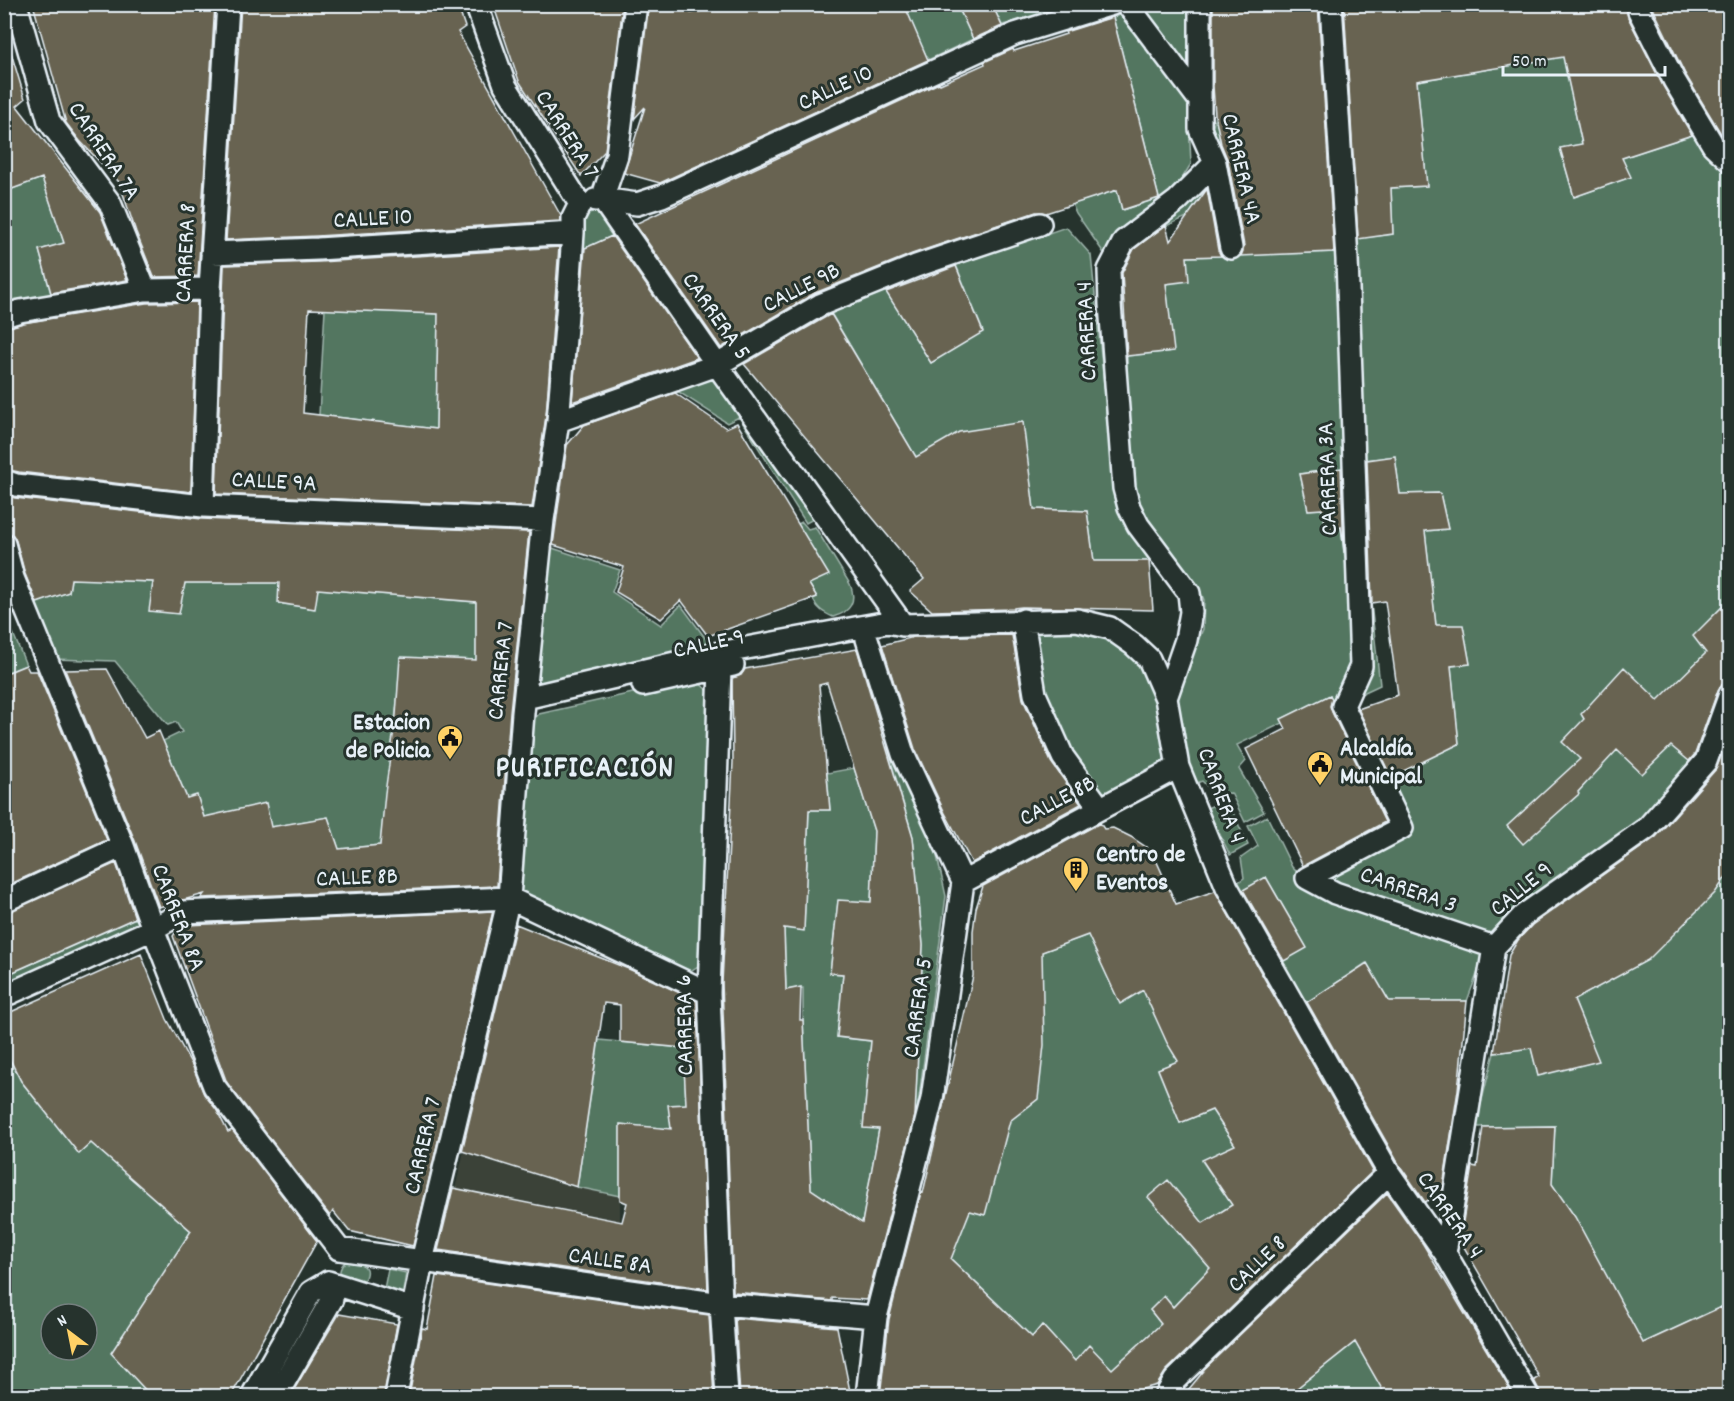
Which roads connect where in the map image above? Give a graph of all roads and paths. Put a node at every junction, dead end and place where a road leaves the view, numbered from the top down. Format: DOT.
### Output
graph roads {
  1 [pos="16,4"];
  2 [pos="228,4"];
  3 [pos="476,4"];
  4 [pos="636,4"];
  5 [pos="1112,4"];
  6 [pos="1127,4"];
  7 [pos="1200,4"];
  8 [pos="1331,4"];
  9 [pos="1638,4"];
  10 [pos="1200,101"];
  11 [pos="1730,161"];
  12 [pos="1215,163"];
  13 [pos="602,199"];
  14 [pos="580,204"];
  15 [pos="1040,224"];
  16 [pos="573,233"];
  17 [pos="1231,248"];
  18 [pos="212,253"];
  19 [pos="210,289"];
  20 [pos="144,291"];
  21 [pos="4,316"];
  22 [pos="717,365"];
  23 [pos="558,421"];
  24 [pos="4,481"];
  25 [pos="203,506"];
  26 [pos="543,520"];
  27 [pos="4,544"];
  28 [pos="1023,620"];
  29 [pos="903,625"];
  30 [pos="867,639"];
  31 [pos="717,661"];
  32 [pos="1730,694"];
  33 [pos="1166,698"];
  34 [pos="524,705"];
  35 [pos="1178,767"];
  36 [pos="1100,808"];
  37 [pos="123,846"];
  38 [pos="1307,878"];
  39 [pos="963,882"];
  40 [pos="509,898"];
  41 [pos="4,901"];
  42 [pos="153,929"];
  43 [pos="1494,947"];
  44 [pos="709,993"];
  45 [pos="4,996"];
  46 [pos="1389,1173"];
  47 [pos="339,1249"];
  48 [pos="1445,1253"];
  49 [pos="422,1261"];
  50 [pos="328,1282"];
  51 [pos="722,1304"];
  52 [pos="413,1309"];
  53 [pos="876,1317"];
  54 [pos="252,1396"];
  55 [pos="276,1396"];
  56 [pos="396,1396"];
  57 [pos="727,1396"];
  58 [pos="867,1396"];
  59 [pos="1166,1396"];
  60 [pos="1528,1396"];
  1 -- 20 [label="street, CARRERA 7A"];
  2 -- 18 [label="street, CARRERA 8"];
  3 -- 14 [label="street, CARRERA 7"];
  4 -- 13 [label="street"];
  5 -- 13 [label="street, CALLE 10"];
  6 -- 10 [label="street, CARRERA 4A"];
  7 -- 10 [label="street, CARRERA 4A"];
  8 -- 38 [label="street, CARRERA 3A"];
  9 -- 11 [label="street"];
  10 -- 12 [label="street, CARRERA 4A"];
  12 -- 17 [label="street, CARRERA 4A"];
  12 -- 33 [label="street, CARRERA 4"];
  13 -- 14 [label="street, CALLE 10"];
  13 -- 22 [label="street, CARRERA 5"];
  14 -- 16 [label="street, CARRERA 7"];
  15 -- 22 [label="street, CALLE 9B"];
  16 -- 18 [label="street, CALLE 10"];
  16 -- 23 [label="street, CARRERA 7"];
  18 -- 19 [label="street, CARRERA 8"];
  19 -- 20 [label="street"];
  19 -- 25 [label="street, CARRERA 8"];
  20 -- 21 [label="street"];
  22 -- 23 [label="street, CALLE 9B"];
  22 -- 29 [label="street, CARRERA 5"];
  23 -- 26 [label="street, CARRERA 7"];
  24 -- 25 [label="street, CALLE 9A"];
  25 -- 26 [label="street, CALLE 9A"];
  26 -- 34 [label="street, CARRERA 7"];
  27 -- 37 [label="street, CARRERA 8A"];
  28 -- 29 [label="street, CALLE 9"];
  28 -- 33 [label="street, CALLE 9"];
  28 -- 36 [label="street"];
  29 -- 30 [label="street, CALLE 9"];
  29 -- 31 [label="street, CALLE 9"];
  30 -- 31 [label="street, CALLE 9"];
  30 -- 39 [label="street"];
  31 -- 34 [label="street, CALLE 9"];
  31 -- 44 [label="street, CARRERA 6"];
  32 -- 43 [label="street, CALLE 9"];
  33 -- 35 [label="street, CARRERA 4"];
  34 -- 40 [label="street, CARRERA 7"];
  35 -- 36 [label="street, CALLE 8B"];
  35 -- 46 [label="street, CARRERA 4"];
  36 -- 39 [label="street, CALLE 8B"];
  37 -- 41 [label="street"];
  37 -- 42 [label="street, CARRERA 8A"];
  38 -- 43 [label="street, CARRERA 3"];
  39 -- 53 [label="street, CARRERA 5"];
  40 -- 42 [label="street, CALLE 8B"];
  40 -- 44 [label="street, CALLE 8B"];
  40 -- 49 [label="street, CARRERA 7"];
  42 -- 45 [label="street, CALLE 8B"];
  42 -- 47 [label="street, CARRERA 8A"];
  43 -- 48 [label="street, CALLE 9"];
  44 -- 51 [label="street, CARRERA 6"];
  46 -- 48 [label="street, CARRERA 4"];
  46 -- 59 [label="street, CALLE 8"];
  47 -- 49 [label="street, CALLE 8A"];
  47 -- 50 [label="street"];
  48 -- 60 [label="street, CARRERA 4"];
  49 -- 51 [label="street, CALLE 8A"];
  49 -- 52 [label="street, CARRERA 7"];
  50 -- 52 [label="street"];
  50 -- 54 [label="street"];
  50 -- 55 [label="street"];
  51 -- 53 [label="street, CALLE 8A"];
  51 -- 57 [label="street, CARRERA 6"];
  52 -- 56 [label="street, CARRERA 7"];
  53 -- 58 [label="street, CARRERA 5"];
}
